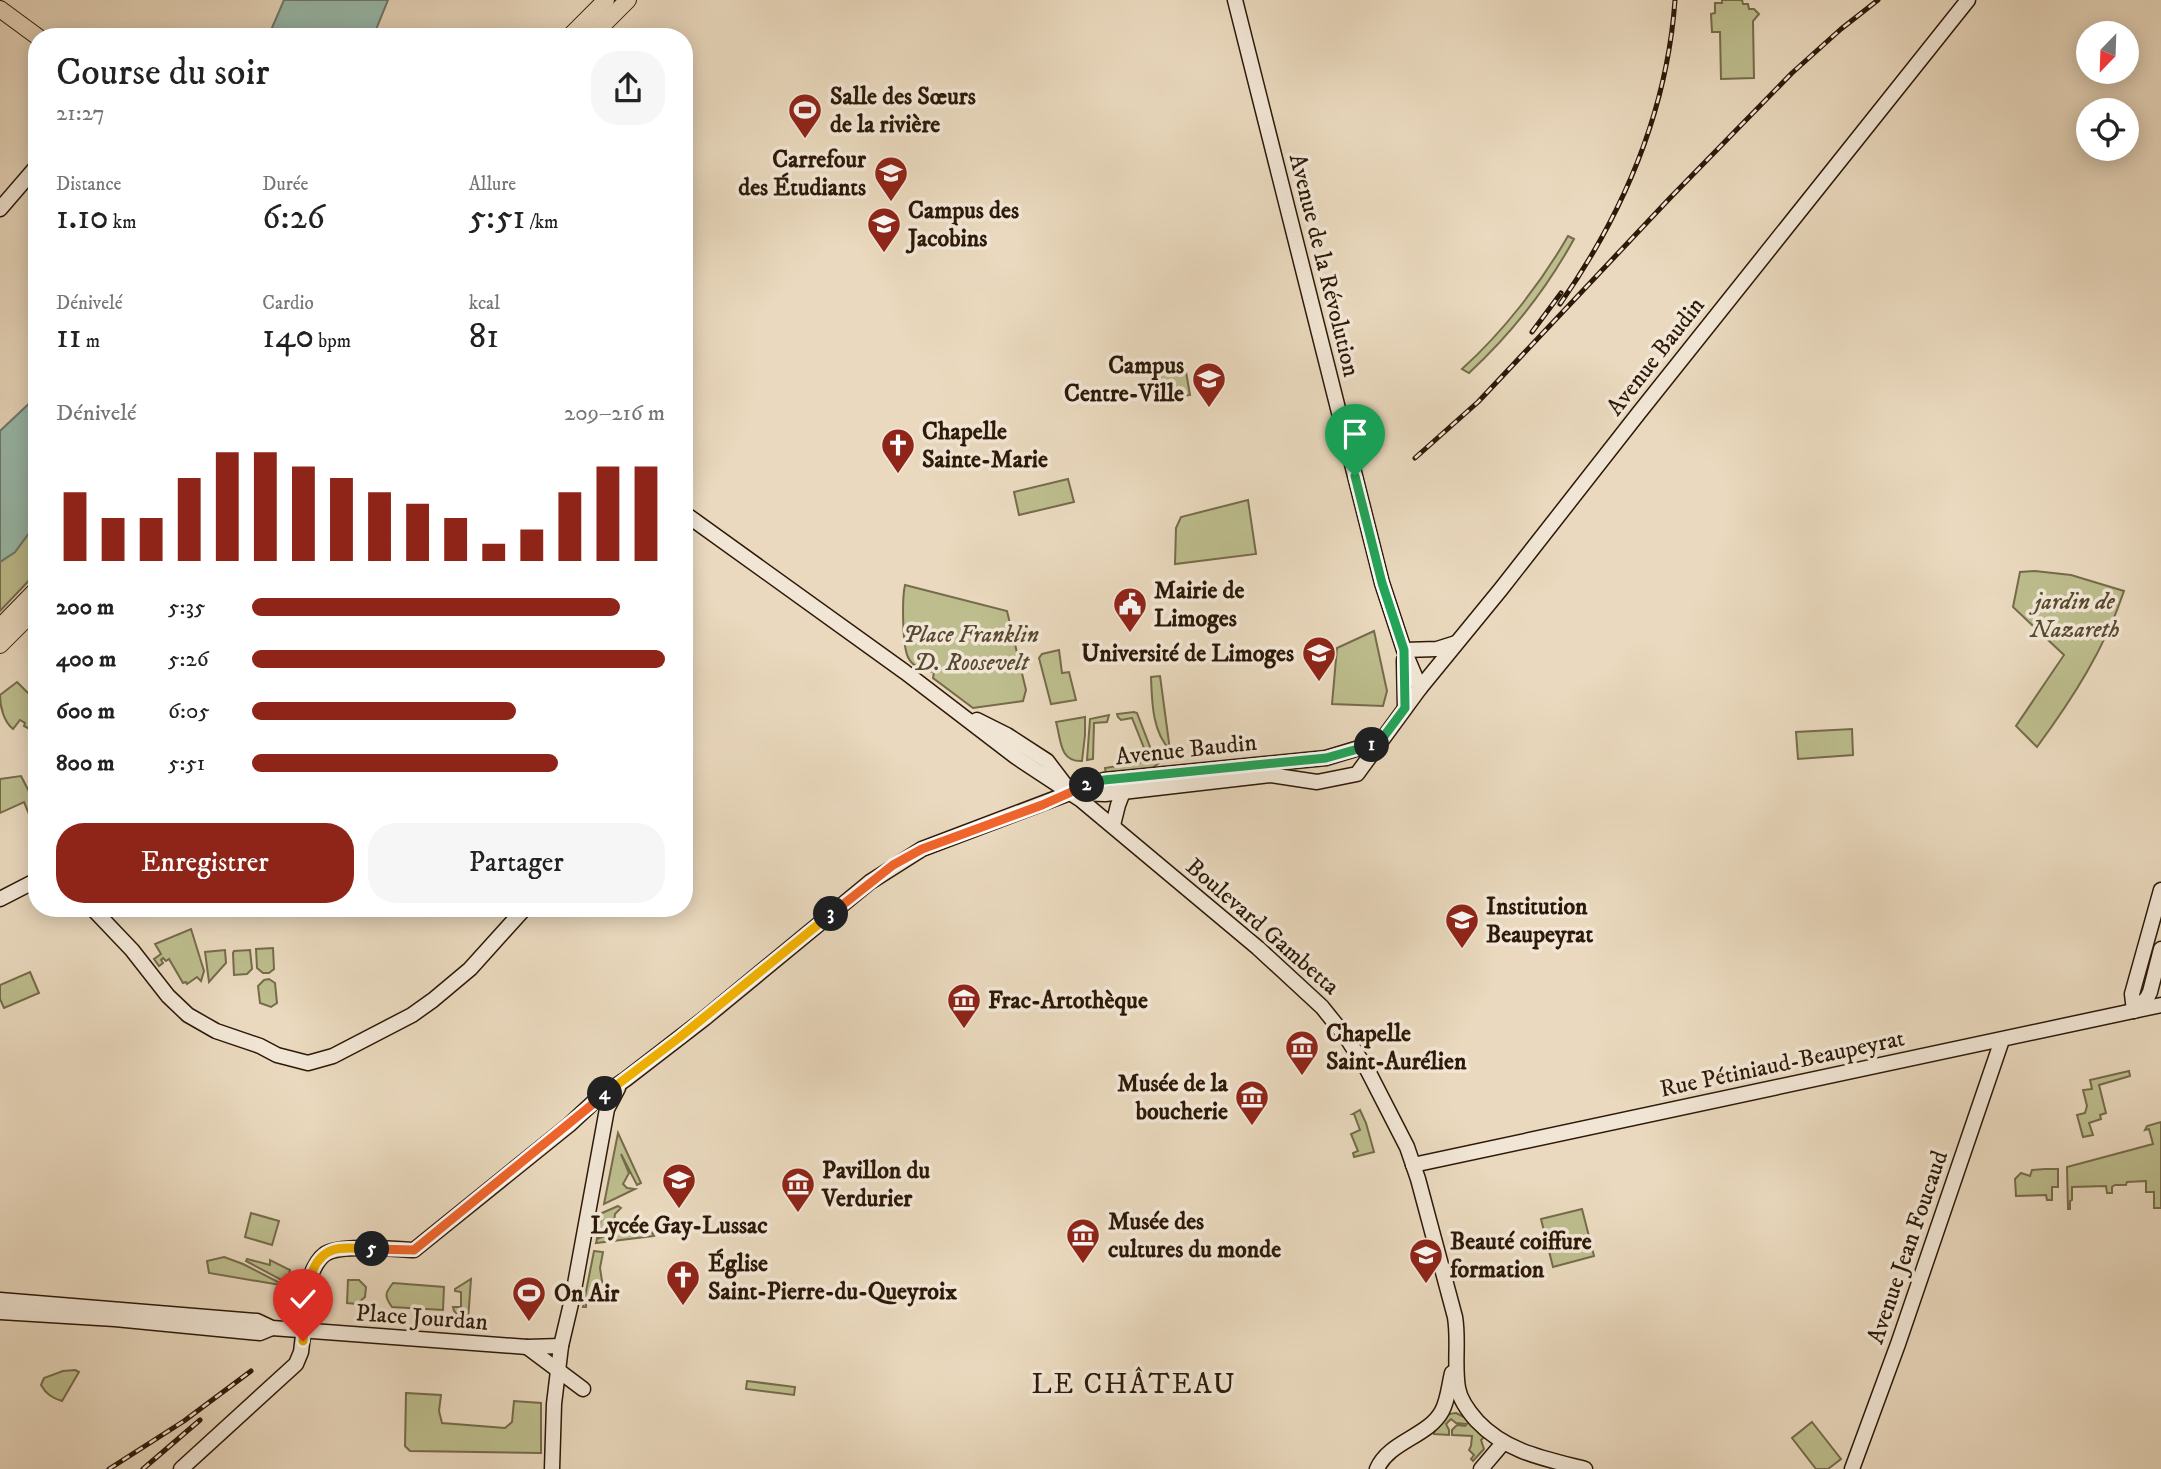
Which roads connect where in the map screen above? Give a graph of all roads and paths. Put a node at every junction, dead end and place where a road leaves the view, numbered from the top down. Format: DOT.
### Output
graph roads {
  1 [pos="606,0"];
  2 [pos="628,0"];
  3 [pos="1235,0"];
  4 [pos="1968,0"];
  5 [pos="0,9"];
  6 [pos="578,28"];
  7 [pos="600,28"];
  8 [pos="28,30"];
  9 [pos="28,176"];
  10 [pos="0,209"];
  11 [pos="693,520"];
  12 [pos="28,598"];
  13 [pos="28,617"];
  14 [pos="0,627"];
  15 [pos="1457,642"];
  16 [pos="0,645"];
  17 [pos="1404,650"];
  18 [pos="1420,688"];
  19 [pos="1405,708"];
  20 [pos="1379,743"];
  21 [pos="1072,792"];
  22 [pos="1123,792"];
  23 [pos="1113,825"];
  24 [pos="28,885"];
  25 [pos="2161,890"];
  26 [pos="0,899"];
  27 [pos="101,917"];
  28 [pos="517,917"];
  29 [pos="2161,949"];
  30 [pos="2161,1005"];
  31 [pos="2134,1011"];
  32 [pos="2002,1040"];
  33 [pos="260,1046"];
  34 [pos="317,1057"];
  35 [pos="626,1079"];
  36 [pos="604,1120"];
  37 [pos="569,1125"];
  38 [pos="1413,1165"];
  39 [pos="0,1300"];
  40 [pos="0,1312"];
  41 [pos="272,1328"];
  42 [pos="304,1330"];
  43 [pos="561,1346"];
  44 [pos="527,1348"];
  45 [pos="558,1370"];
  46 [pos="1453,1390"];
  47 [pos="1443,1409"];
  48 [pos="1465,1412"];
  49 [pos="1503,1443"];
  50 [pos="181,1469"];
  51 [pos="552,1469"];
  52 [pos="1377,1469"];
  53 [pos="1481,1469"];
  54 [pos="1585,1469"];
  55 [pos="1852,1469"];
  1 -- 6 [label="main road"];
  2 -- 7 [label="main road"];
  3 -- 17 [label="main road, Avenue de la Révolution"];
  4 -- 15 [label="main road, Avenue Baudin"];
  5 -- 8 [label="main road"];
  9 -- 10 [label="main road"];
  11 -- 21 [label="main road, Boulevard Gambetta"];
  12 -- 14 [label="main road"];
  13 -- 16 [label="main road"];
  15 -- 17 [label="main road"];
  15 -- 18 [label="main road, Avenue Baudin"];
  17 -- 18 [label="main road"];
  17 -- 19 [label="main road"];
  18 -- 19 [label="main road, Avenue Baudin"];
  19 -- 20 [label="main road, Avenue Baudin"];
  20 -- 21 [label="main road, Avenue Baudin"];
  20 -- 22 [label="main road, Avenue Baudin"];
  21 -- 22 [label="main road, Avenue Baudin"];
  21 -- 23 [label="main road, Boulevard Gambetta"];
  21 -- 35 [label="main road"];
  22 -- 23 [label="main road"];
  23 -- 38 [label="main road, Boulevard Gambetta"];
  24 -- 26 [label="main road"];
  25 -- 31 [label="main road"];
  27 -- 33 [label="main road"];
  28 -- 34 [label="main road"];
  29 -- 31 [label="main road"];
  30 -- 31 [label="main road, Rue Pétiniaud-Beaupeyrat"];
  31 -- 32 [label="main road, Rue Pétiniaud-Beaupeyrat"];
  32 -- 38 [label="main road, Rue Pétiniaud-Beaupeyrat"];
  32 -- 55 [label="main road, Avenue Jean Foucaud"];
  33 -- 34 [label="main road"];
  33 -- 34 [label="main road"];
  35 -- 36 [label="main road"];
  35 -- 37 [label="main road"];
  36 -- 37 [label="main road"];
  36 -- 43 [label="main road"];
  37 -- 42 [label="main road"];
  38 -- 46 [label="main road, Boulevard Gambetta"];
  39 -- 41 [label="main road"];
  40 -- 41 [label="main road"];
  41 -- 42 [label="main road, Place Jourdan"];
  42 -- 44 [label="main road, Place Jourdan"];
  42 -- 50 [label="main road"];
  43 -- 44 [label="main road, Place Jourdan"];
  43 -- 45 [label="main road"];
  43 -- 45 [label="main road"];
  44 -- 45 [label="main road"];
  45 -- 51 [label="main road"];
  46 -- 47 [label="main road, Boulevard Gambetta"];
  46 -- 48 [label="main road"];
  47 -- 48 [label="main road"];
  47 -- 52 [label="main road"];
  48 -- 49 [label="main road"];
  49 -- 53 [label="main road"];
  49 -- 54 [label="main road"];
}
